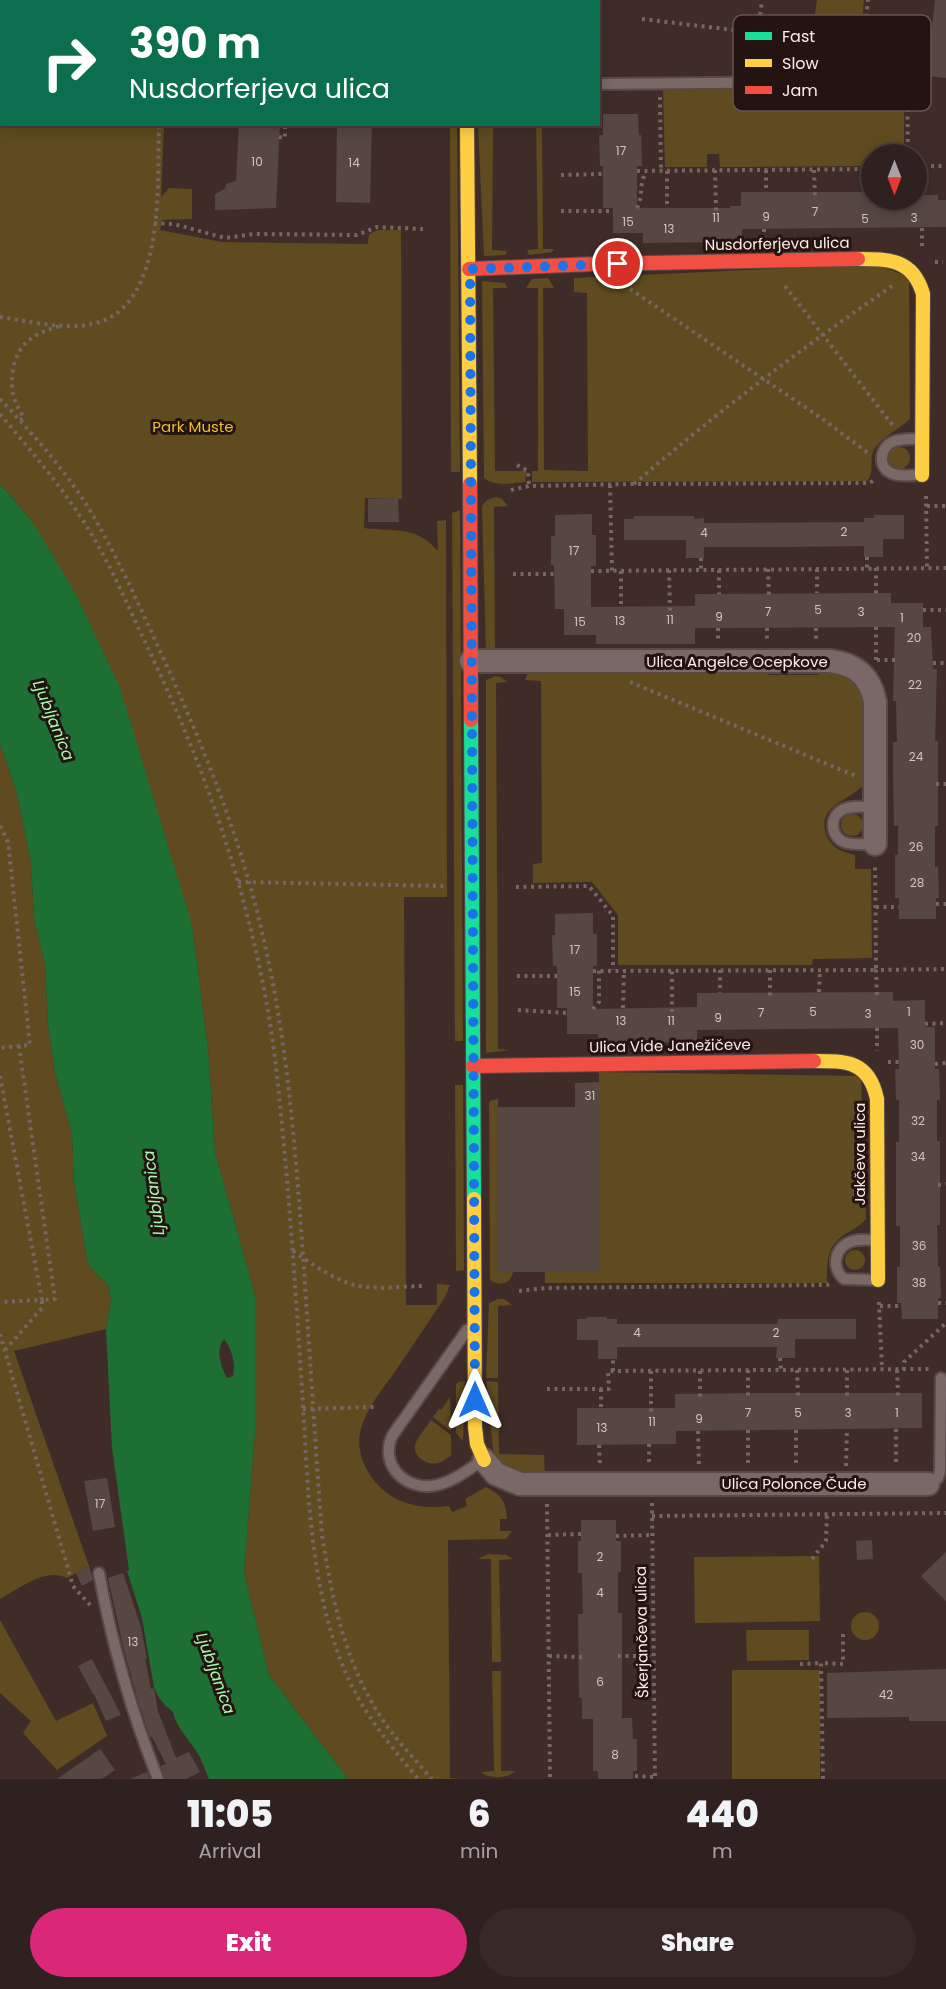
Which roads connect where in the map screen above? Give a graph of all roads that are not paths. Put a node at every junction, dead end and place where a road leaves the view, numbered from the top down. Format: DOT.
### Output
graph roads {
  1 [pos="733,83"];
  2 [pos="600,84"];
  3 [pos="466,126"];
  4 [pos="470,269"];
  5 [pos="922,439"];
  6 [pos="922,476"];
  7 [pos="471,661"];
  8 [pos="875,795"];
  9 [pos="875,844"];
  10 [pos="473,1066"];
  11 [pos="871,1066"];
  12 [pos="877,1240"];
  13 [pos="878,1280"];
  14 [pos="475,1321"];
  15 [pos="941,1378"];
  16 [pos="483,1460"];
  17 [pos="928,1484"];
  18 [pos="99,1573"];
  19 [pos="158,1779"];
  1 -- 2 [label="lane"];
  3 -- 4 [label="street"];
  4 -- 5 [label="street, Nusdorferjeva ulica"];
  4 -- 7 [label="street"];
  5 -- 6 [label="street"];
  5 -- 6 [label="lane"];
  7 -- 8 [label="street, Ulica Angelce Ocepkove"];
  7 -- 10 [label="street"];
  8 -- 9 [label="street, Ulica Angelce Ocepkove"];
  8 -- 9 [label="lane"];
  10 -- 11 [label="street, Ulica Vide Janežičeve"];
  10 -- 14 [label="street"];
  11 -- 12 [label="street, Jakčeva ulica"];
  12 -- 13 [label="street, Jakčeva ulica"];
  12 -- 13 [label="lane"];
  14 -- 16 [label="street"];
  14 -- 16 [label="lane"];
  15 -- 17 [label="lane, Ulica Polonce Čude"];
  16 -- 17 [label="street, Ulica Polonce Čude"];
  18 -- 19 [label="lane"];
}
